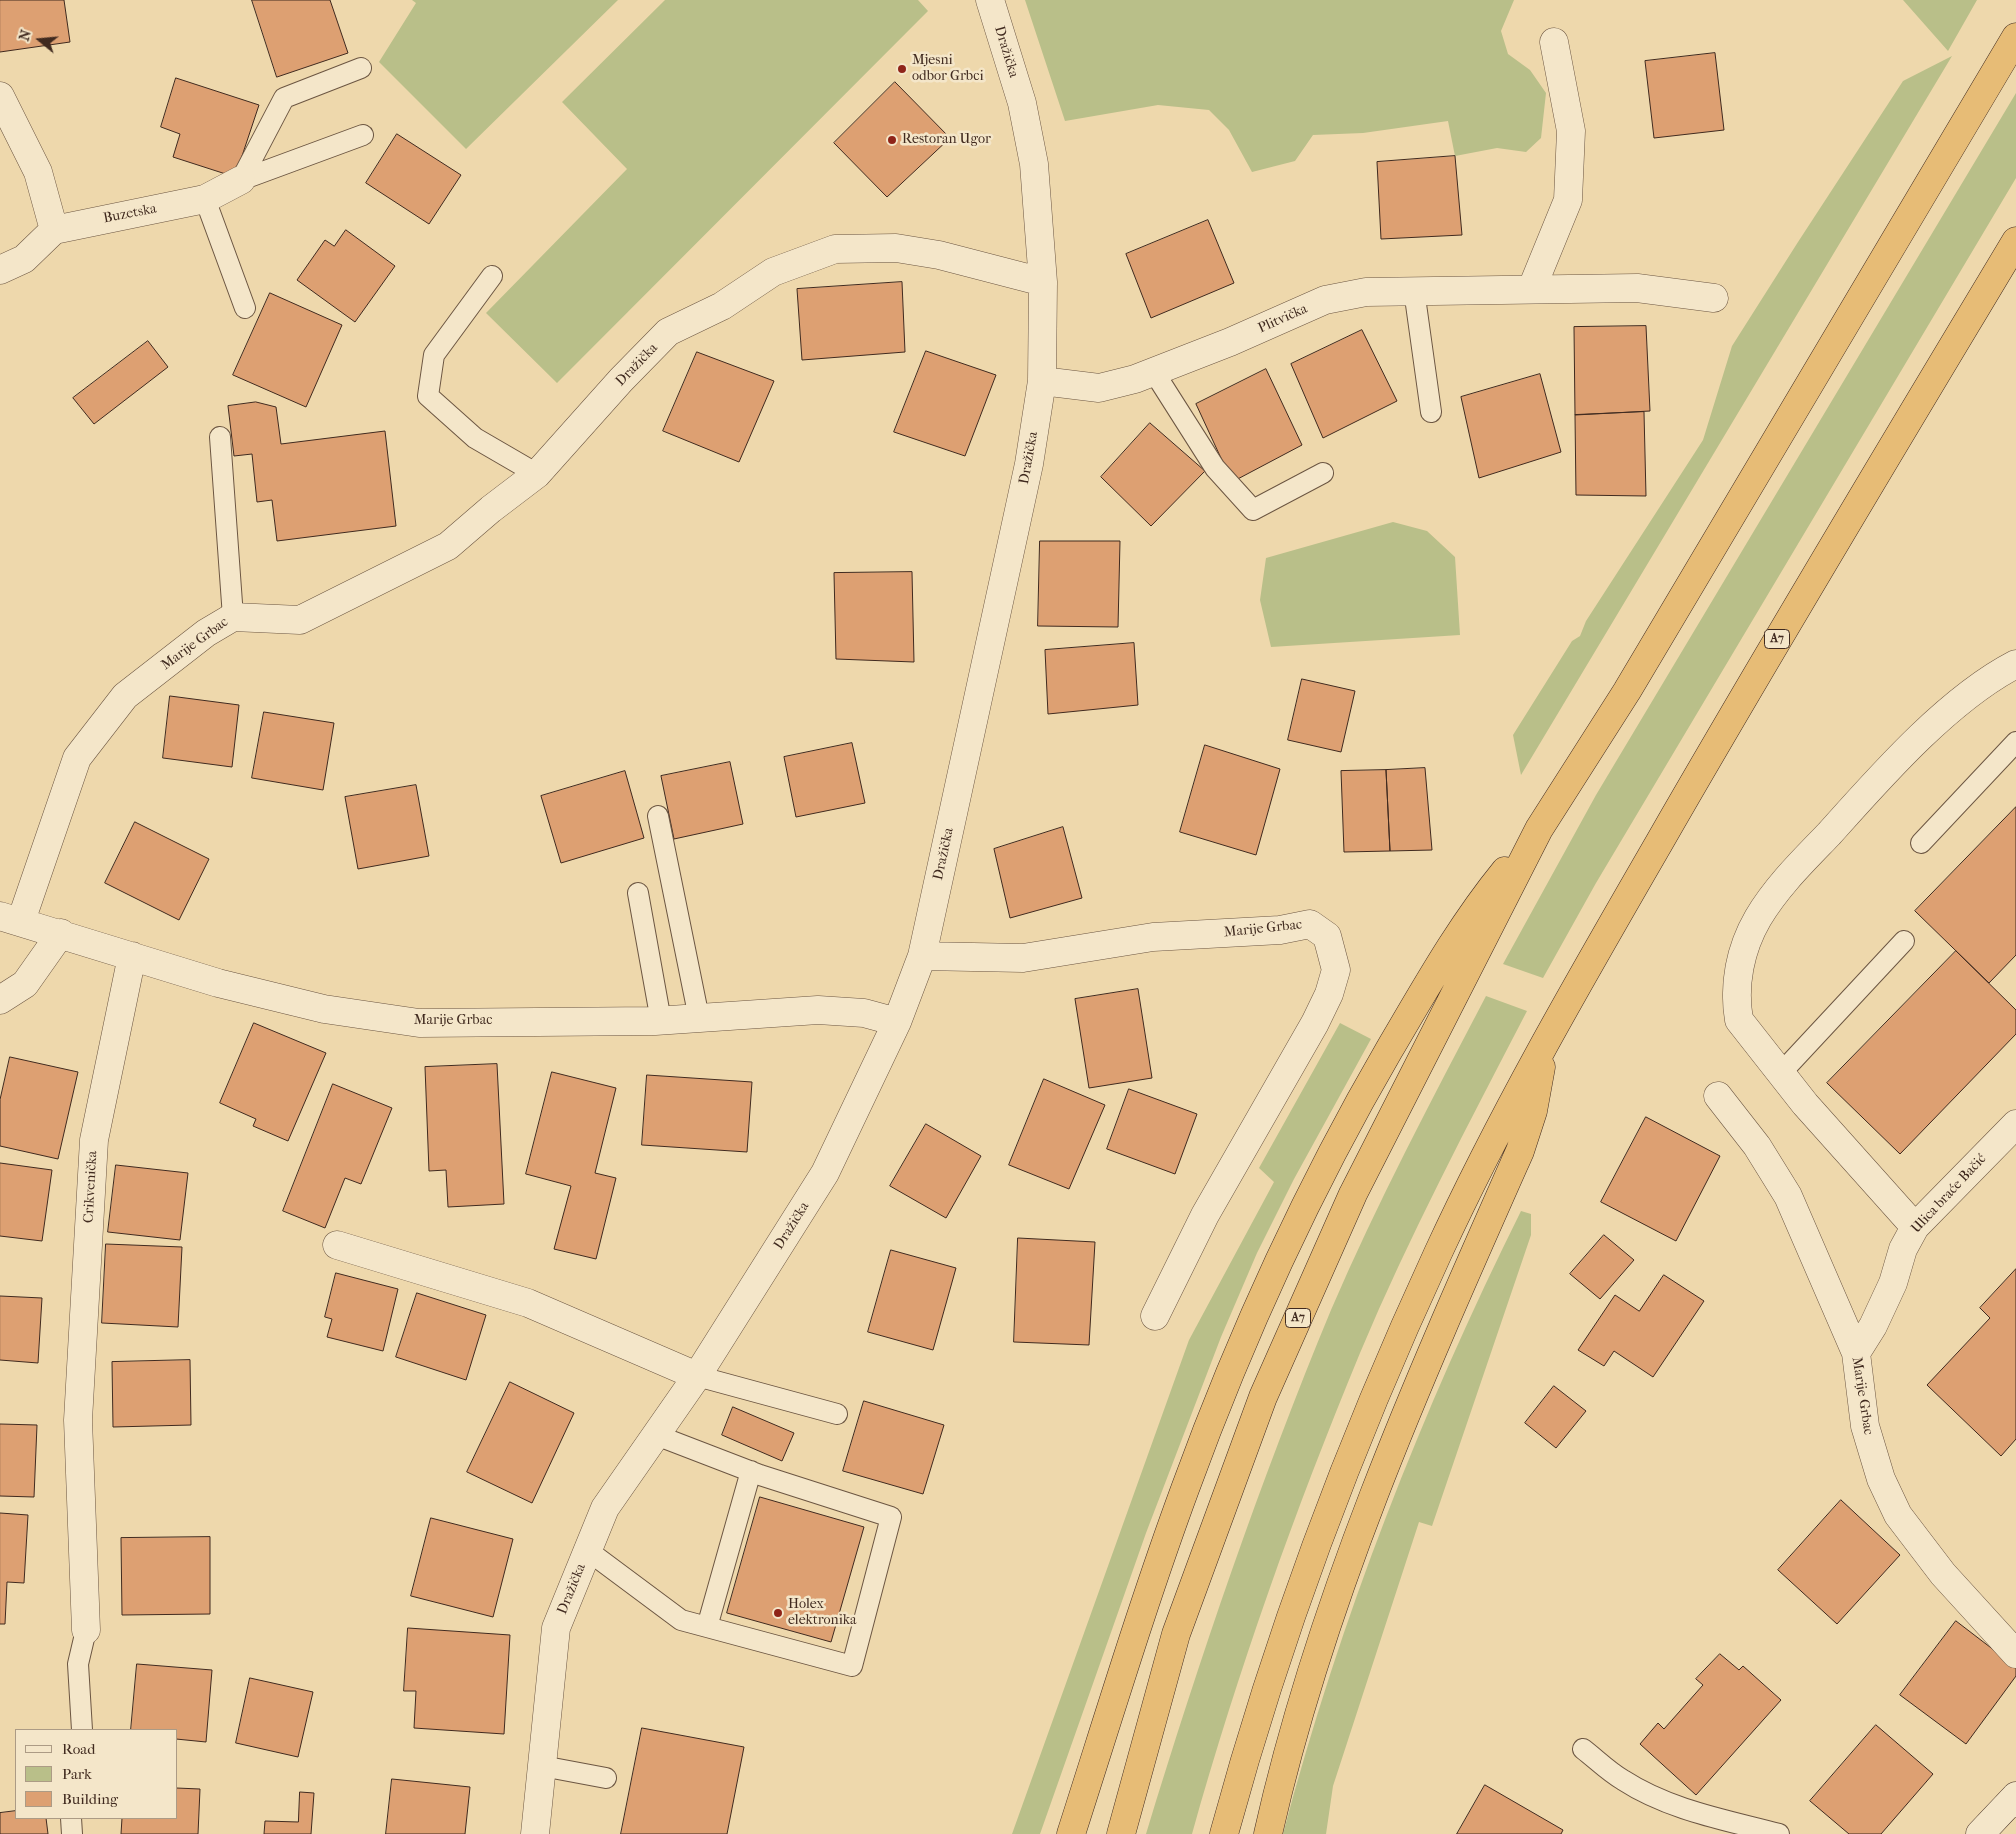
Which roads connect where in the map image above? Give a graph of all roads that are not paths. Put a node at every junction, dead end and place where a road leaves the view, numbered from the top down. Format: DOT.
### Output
graph roads {
  1 [pos="990,0"];
  2 [pos="2016,36"];
  3 [pos="1554,42"];
  4 [pos="362,68"];
  5 [pos="0,96"];
  6 [pos="363,135"];
  7 [pos="241,180"];
  8 [pos="205,199"];
  9 [pos="54,230"];
  10 [pos="2016,241"];
  11 [pos="0,270"];
  12 [pos="492,276"];
  13 [pos="1043,282"];
  14 [pos="1532,288"];
  15 [pos="1414,290"];
  16 [pos="1714,298"];
  17 [pos="245,308"];
  18 [pos="1154,372"];
  19 [pos="1042,381"];
  20 [pos="1431,412"];
  21 [pos="220,437"];
  22 [pos="1323,473"];
  23 [pos="537,474"];
  24 [pos="491,508"];
  25 [pos="233,616"];
  26 [pos="2016,664"];
  27 [pos="2016,742"];
  28 [pos="658,816"];
  29 [pos="1539,829"];
  30 [pos="1921,843"];
  31 [pos="638,893"];
  32 [pos="11,918"];
  33 [pos="61,933"];
  34 [pos="1904,941"];
  35 [pos="132,956"];
  36 [pos="922,956"];
  37 [pos="0,1000"];
  38 [pos="699,1018"];
  39 [pos="661,1021"];
  40 [pos="897,1022"];
  41 [pos="1545,1040"];
  42 [pos="1781,1073"];
  43 [pos="1718,1096"];
  44 [pos="2016,1124"];
  45 [pos="1915,1227"];
  46 [pos="337,1245"];
  47 [pos="1155,1316"];
  48 [pos="1856,1353"];
  49 [pos="698,1376"];
  50 [pos="837,1414"];
  51 [pos="656,1435"];
  52 [pos="751,1472"];
  53 [pos="587,1550"];
  54 [pos="707,1627"];
  55 [pos="86,1630"];
  56 [pos="2016,1654"];
  57 [pos="82,1729"];
  58 [pos="1583,1749"];
  59 [pos="542,1766"];
  60 [pos="606,1778"];
  61 [pos="2016,1796"];
  62 [pos="71,1819"];
  63 [pos="72,1834"];
  64 [pos="535,1834"];
  65 [pos="1071,1834"];
  66 [pos="1121,1834"];
  67 [pos="1224,1834"];
  68 [pos="1268,1834"];
  69 [pos="1779,1834"];
  70 [pos="1980,1834"];
  1 -- 13 [label="street, Dražička"];
  2 -- 29 [label="highway, A7"];
  3 -- 14 [label="street"];
  4 -- 7 [label="lane"];
  5 -- 9 [label="street"];
  6 -- 7 [label="lane"];
  7 -- 8 [label="street, Buzetska"];
  8 -- 9 [label="street, Buzetska"];
  8 -- 17 [label="lane"];
  9 -- 11 [label="street"];
  10 -- 41 [label="highway, A7"];
  12 -- 23 [label="lane"];
  13 -- 19 [label="street, Dražička"];
  13 -- 23 [label="street, Dražička"];
  14 -- 15 [label="street, Plitvička"];
  14 -- 16 [label="street, Plitvička"];
  15 -- 18 [label="street, Plitvička"];
  15 -- 20 [label="lane"];
  18 -- 19 [label="street, Plitvička"];
  18 -- 22 [label="lane"];
  19 -- 36 [label="street, Dražička"];
  21 -- 25 [label="lane"];
  23 -- 24 [label="street, Dražička"];
  24 -- 25 [label="street, Marije Grbac"];
  25 -- 32 [label="street, Marije Grbac"];
  26 -- 42 [label="street"];
  27 -- 30 [label="lane"];
  28 -- 38 [label="lane"];
  29 -- 65 [label="highway"];
  29 -- 66 [label="highway, A7"];
  31 -- 39 [label="lane"];
  32 -- 33 [label="street, Marije Grbac"];
  33 -- 35 [label="street, Marije Grbac"];
  33 -- 37 [label="street"];
  34 -- 42 [label="lane"];
  35 -- 39 [label="street, Marije Grbac"];
  35 -- 55 [label="street, Crikvenička"];
  36 -- 40 [label="street, Dražička"];
  36 -- 47 [label="street, Marije Grbac"];
  38 -- 39 [label="street, Marije Grbac"];
  38 -- 40 [label="street, Marije Grbac"];
  40 -- 49 [label="street, Dražička"];
  41 -- 67 [label="highway, A7"];
  41 -- 68 [label="highway"];
  42 -- 45 [label="street"];
  43 -- 48 [label="street, Marije Grbac"];
  44 -- 45 [label="street, Ulica braće Bačić"];
  45 -- 48 [label="street, Ulica braće Bačić"];
  46 -- 49 [label="street"];
  48 -- 56 [label="street, Marije Grbac"];
  49 -- 50 [label="lane"];
  49 -- 51 [label="street, Dražička"];
  51 -- 52 [label="lane"];
  51 -- 53 [label="street, Dražička"];
  52 -- 54 [label="lane"];
  52 -- 54 [label="lane"];
  53 -- 54 [label="lane"];
  53 -- 59 [label="street, Dražička"];
  55 -- 57 [label="lane"];
  58 -- 69 [label="lane"];
  59 -- 60 [label="lane"];
  59 -- 64 [label="street, Dražička"];
  61 -- 70 [label="street"];
  62 -- 63 [label="lane"];
}
